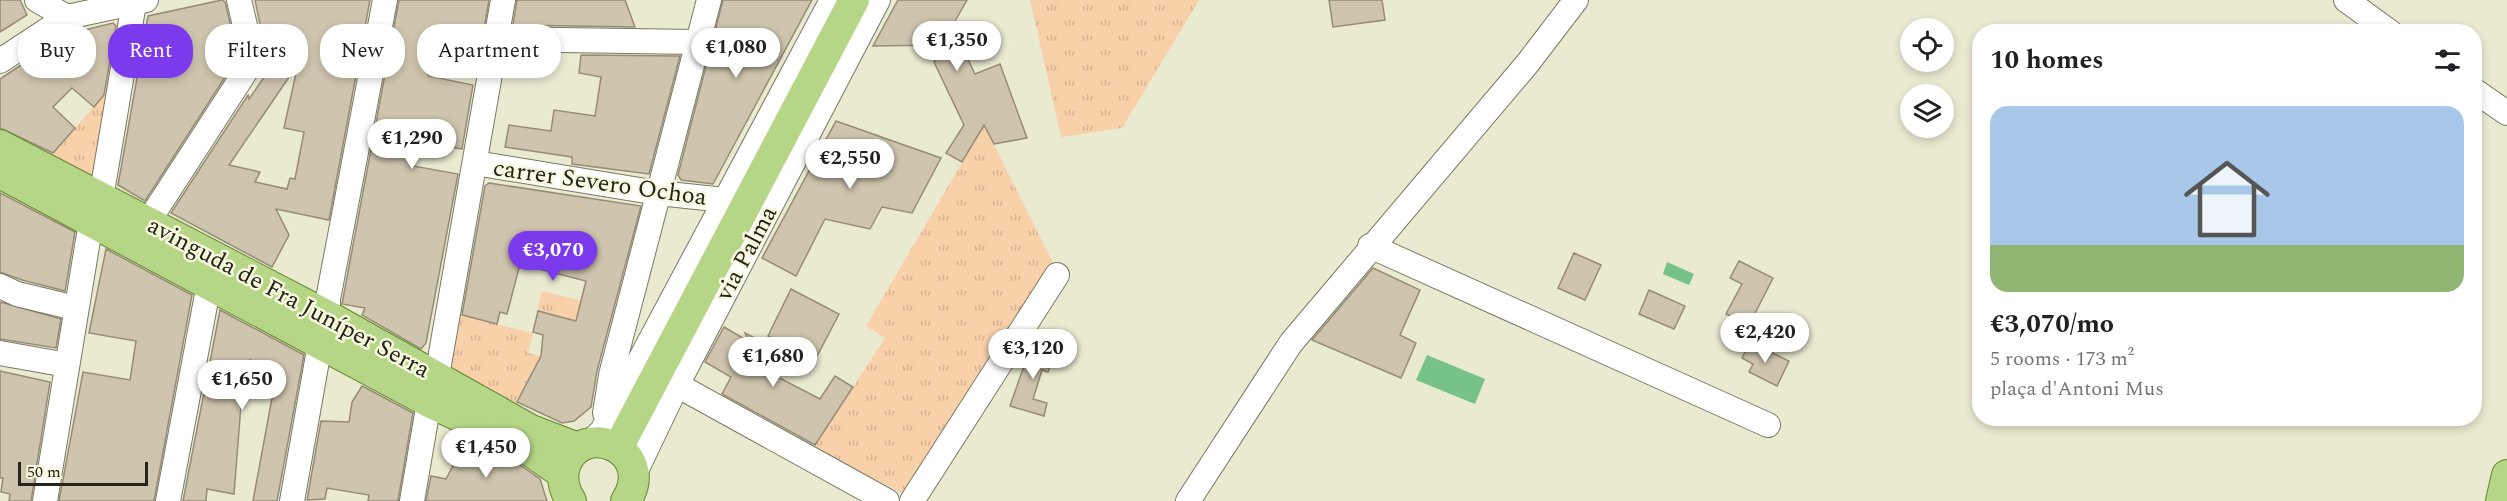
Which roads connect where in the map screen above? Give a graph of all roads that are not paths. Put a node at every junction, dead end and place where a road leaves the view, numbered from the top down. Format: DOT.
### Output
graph roads {
  1 [pos="37,0"];
  2 [pos="239,0"];
  3 [pos="385,0"];
  4 [pos="503,0"];
  5 [pos="709,0"];
  6 [pos="831,0"];
  7 [pos="854,0"];
  8 [pos="878,0"];
  9 [pos="1576,0"];
  10 [pos="2346,0"];
  11 [pos="124,3"];
  12 [pos="67,17"];
  13 [pos="499,24"];
  14 [pos="2380,24"];
  15 [pos="561,40"];
  16 [pos="698,42"];
  17 [pos="0,61"];
  18 [pos="489,78"];
  19 [pos="2482,96"];
  20 [pos="2507,113"];
  21 [pos="0,145"];
  22 [pos="475,163"];
  23 [pos="0,173"];
  24 [pos="658,193"];
  25 [pos="725,200"];
  26 [pos="96,210"];
  27 [pos="148,222"];
  28 [pos="1370,246"];
  29 [pos="1057,276"];
  30 [pos="209,284"];
  31 [pos="0,286"];
  32 [pos="75,308"];
  33 [pos="324,330"];
  34 [pos="0,352"];
  35 [pos="67,365"];
  36 [pos="677,385"];
  37 [pos="433,389"];
  38 [pos="1768,425"];
  39 [pos="597,443"];
  40 [pos="2507,475"];
  41 [pos="630,488"];
  42 [pos="567,493"];
  43 [pos="45,501"];
  44 [pos="168,501"];
  45 [pos="292,501"];
  46 [pos="412,501"];
  47 [pos="887,501"];
  48 [pos="912,501"];
  49 [pos="1188,501"];
  50 [pos="2501,501"];
  1 -- 12 [label="street"];
  2 -- 27 [label="street"];
  3 -- 33 [label="street"];
  4 -- 13 [label="street"];
  5 -- 16 [label="street"];
  6 -- 25 [label="street, via Palma"];
  7 -- 39 [label="main road, via Palma"];
  8 -- 36 [label="street, via Palma"];
  9 -- 28 [label="street"];
  10 -- 14 [label="street"];
  11 -- 12 [label="street"];
  11 -- 26 [label="street"];
  12 -- 17 [label="street"];
  15 -- 16 [label="street"];
  16 -- 24 [label="street"];
  18 -- 22 [label="street"];
  19 -- 20 [label="street"];
  21 -- 26 [label="main road, avinguda de Fra Juníper Serra"];
  22 -- 24 [label="street, carrer Severo Ochoa"];
  22 -- 37 [label="street"];
  23 -- 26 [label="main road, avinguda de Fra Juníper Serra"];
  24 -- 25 [label="street, carrer Severo Ochoa"];
  24 -- 39 [label="street"];
  25 -- 39 [label="street, via Palma"];
  26 -- 27 [label="main road, avinguda de Fra Juníper Serra"];
  26 -- 30 [label="main road, avinguda de Fra Juníper Serra"];
  26 -- 32 [label="street"];
  27 -- 33 [label="main road, avinguda de Fra Juníper Serra"];
  28 -- 38 [label="street"];
  28 -- 49 [label="street"];
  29 -- 48 [label="street"];
  30 -- 33 [label="main road, avinguda de Fra Juníper Serra"];
  30 -- 44 [label="street"];
  31 -- 32 [label="street"];
  32 -- 35 [label="street"];
  33 -- 37 [label="main road, avinguda de Fra Juníper Serra"];
  33 -- 45 [label="street"];
  34 -- 35 [label="street"];
  35 -- 43 [label="street"];
  36 -- 41 [label="street, via Palma"];
  36 -- 47 [label="street"];
  37 -- 39 [label="main road, avinguda de Fra Juníper Serra"];
  37 -- 42 [label="main road, avinguda de Fra Juníper Serra"];
  37 -- 46 [label="street"];
  39 -- 41 [label="main road"];
  39 -- 42 [label="main road"];
  40 -- 50 [label="main road"];
}
